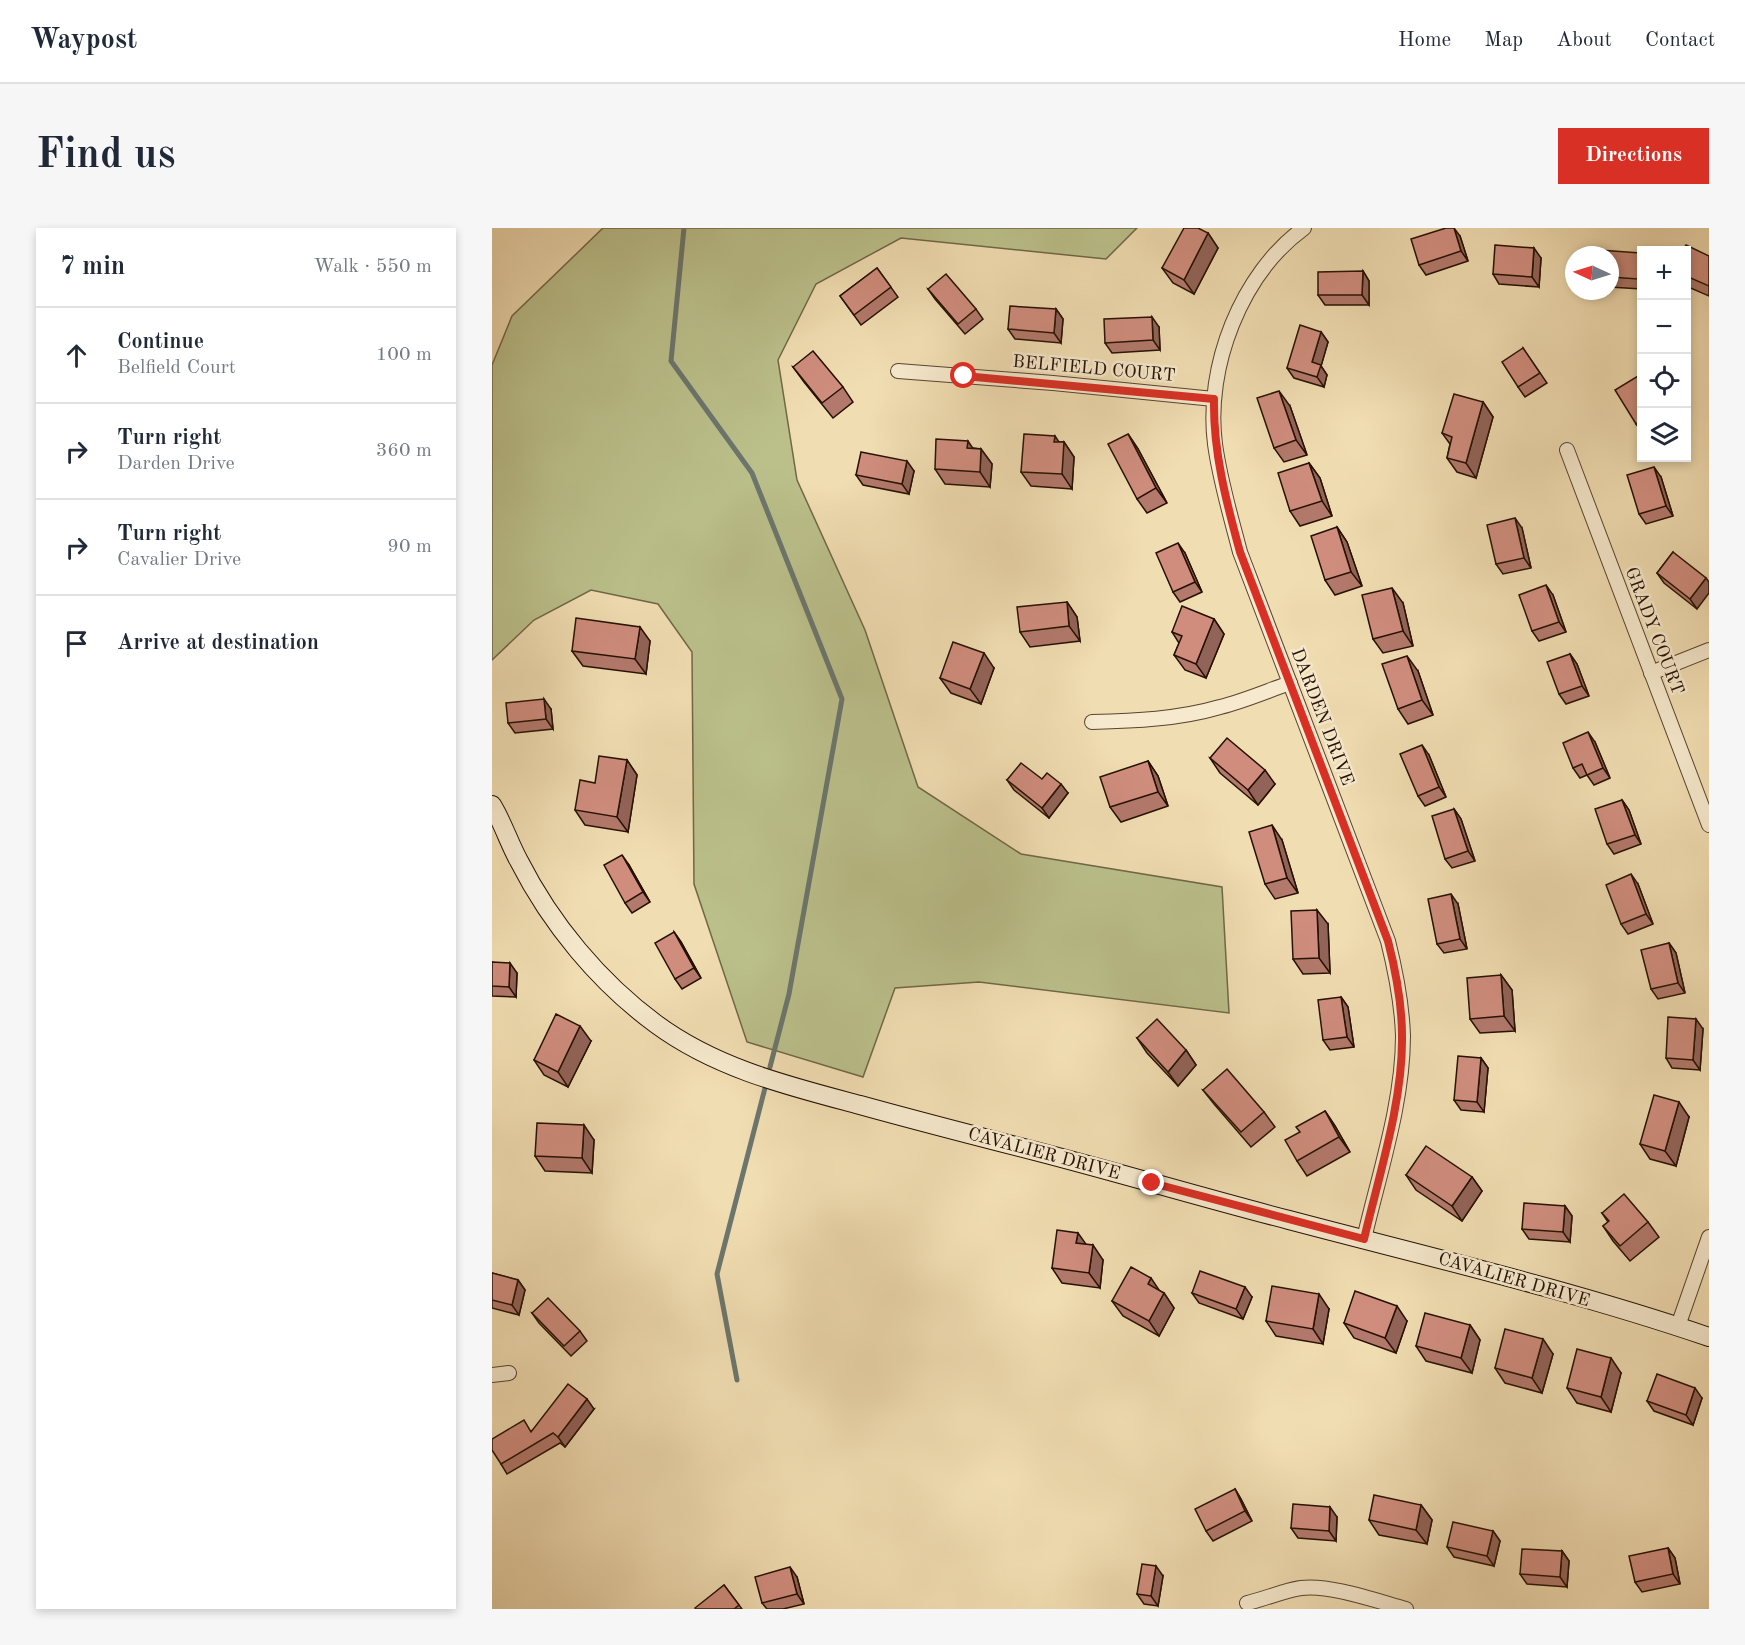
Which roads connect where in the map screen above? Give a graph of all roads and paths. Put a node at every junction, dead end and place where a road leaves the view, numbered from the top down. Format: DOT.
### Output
graph roads {
  1 [pos="1304,228"];
  2 [pos="898,371"];
  3 [pos="1214,399"];
  4 [pos="1567,450"];
  5 [pos="1709,650"];
  6 [pos="1651,673"];
  7 [pos="1290,683"];
  8 [pos="1092,722"];
  9 [pos="492,805"];
  10 [pos="1709,825"];
  11 [pos="1709,1237"];
  12 [pos="1364,1239"];
  13 [pos="1678,1326"];
  14 [pos="1709,1336"];
  15 [pos="508,1373"];
  16 [pos="492,1375"];
  17 [pos="1247,1603"];
  18 [pos="1406,1609"];
  1 -- 3 [label="street, DARDEN DRIVE"];
  2 -- 3 [label="street, BELFIELD COURT"];
  3 -- 7 [label="street, DARDEN DRIVE"];
  4 -- 6 [label="street, GRADY COURT"];
  5 -- 6 [label="street"];
  6 -- 10 [label="street, GRADY COURT"];
  7 -- 8 [label="street"];
  7 -- 12 [label="street, DARDEN DRIVE"];
  9 -- 12 [label="street, CAVALIER DRIVE"];
  11 -- 13 [label="street"];
  12 -- 13 [label="street, CAVALIER DRIVE"];
  13 -- 14 [label="street, CAVALIER DRIVE"];
  15 -- 16 [label="street"];
  17 -- 18 [label="street"];
}
